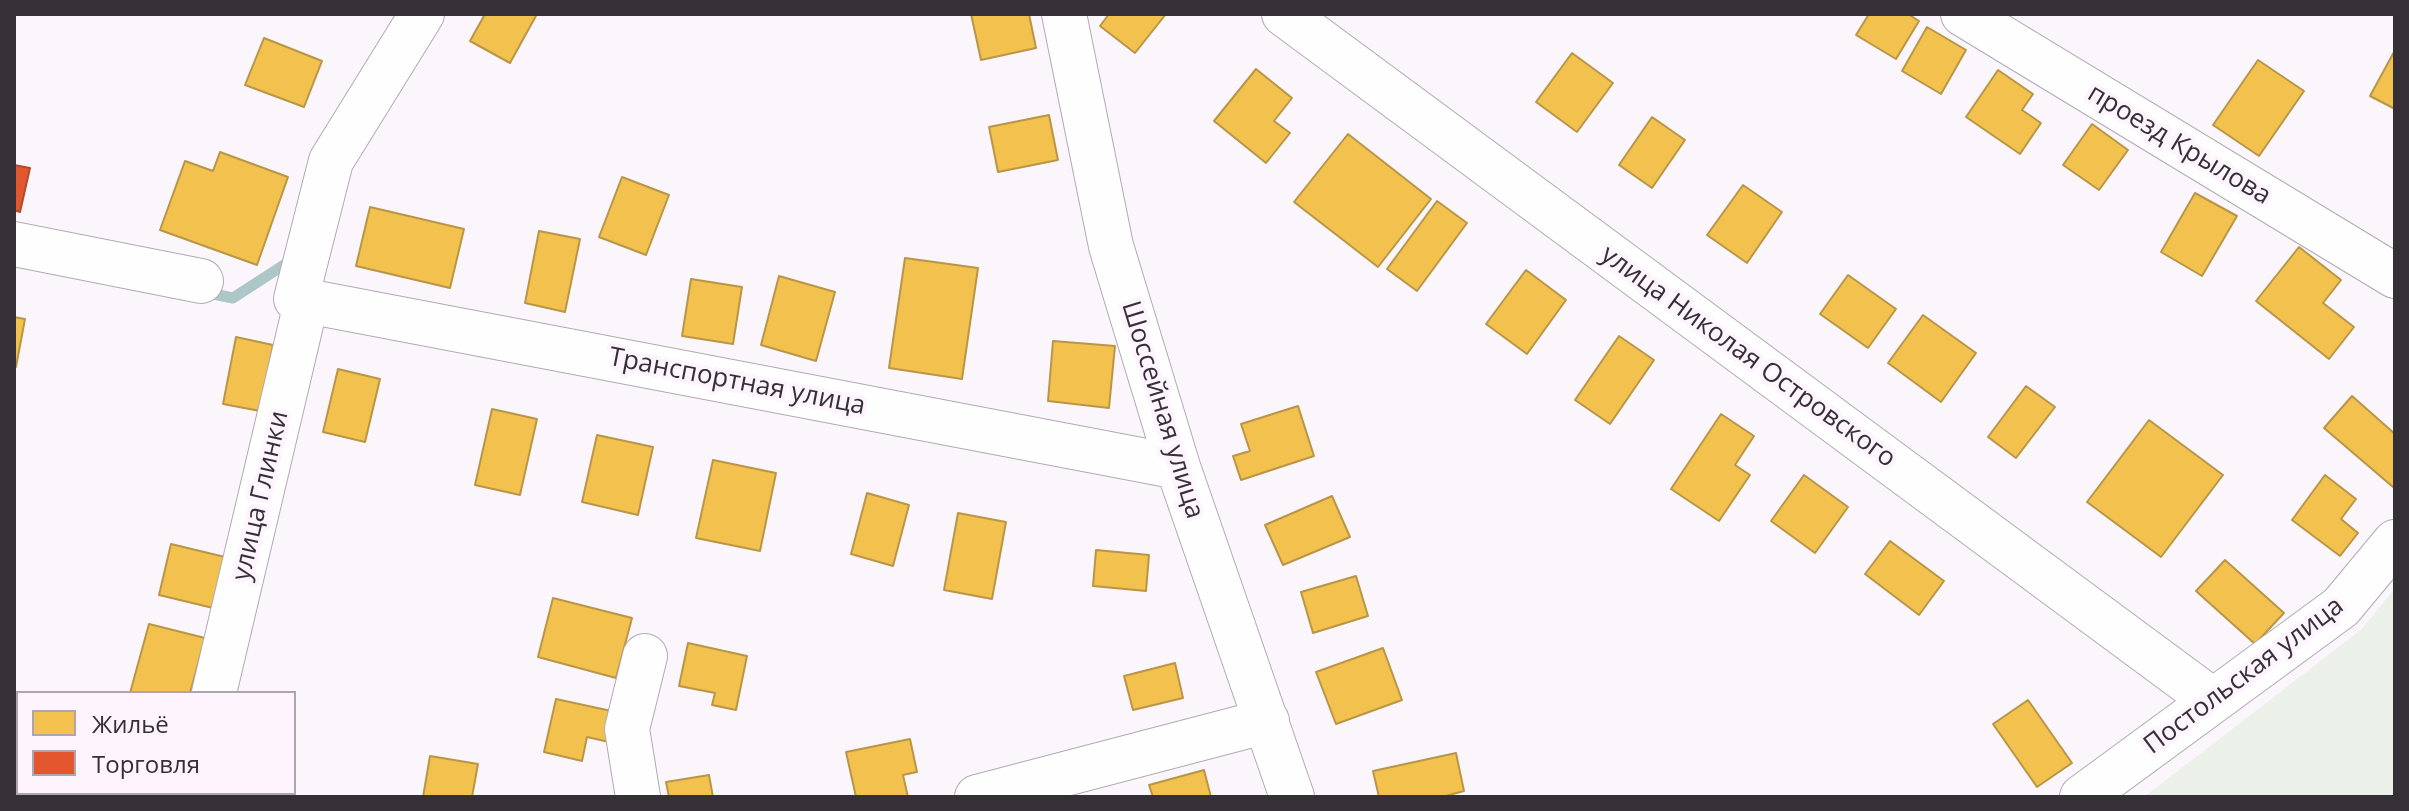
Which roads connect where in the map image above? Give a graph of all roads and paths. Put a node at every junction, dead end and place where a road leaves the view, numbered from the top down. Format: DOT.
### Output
graph roads {
  1 [pos="422,14"];
  2 [pos="1064,14"];
  3 [pos="1284,14"];
  4 [pos="1963,14"];
  5 [pos="14,244"];
  6 [pos="2395,276"];
  7 [pos="201,281"];
  8 [pos="302,299"];
  9 [pos="1178,467"];
  10 [pos="2395,542"];
  11 [pos="645,656"];
  12 [pos="214,691"];
  13 [pos="2212,700"];
  14 [pos="1267,721"];
  15 [pos="638,797"];
  16 [pos="977,797"];
  17 [pos="1292,797"];
  18 [pos="2082,797"];
  1 -- 8 [label="street, улица Глинки"];
  2 -- 9 [label="street, Шоссейная улица"];
  3 -- 13 [label="street, улица Николая Островского"];
  4 -- 6 [label="street, проезд Крылова"];
  5 -- 7 [label="street"];
  8 -- 9 [label="street, Транспортная улица"];
  8 -- 12 [label="street, улица Глинки"];
  9 -- 14 [label="street, Шоссейная улица"];
  10 -- 13 [label="street, Постольская улица"];
  11 -- 15 [label="street"];
  13 -- 18 [label="street, Постольская улица"];
  14 -- 16 [label="street"];
  14 -- 17 [label="street, Шоссейная улица"];
}
